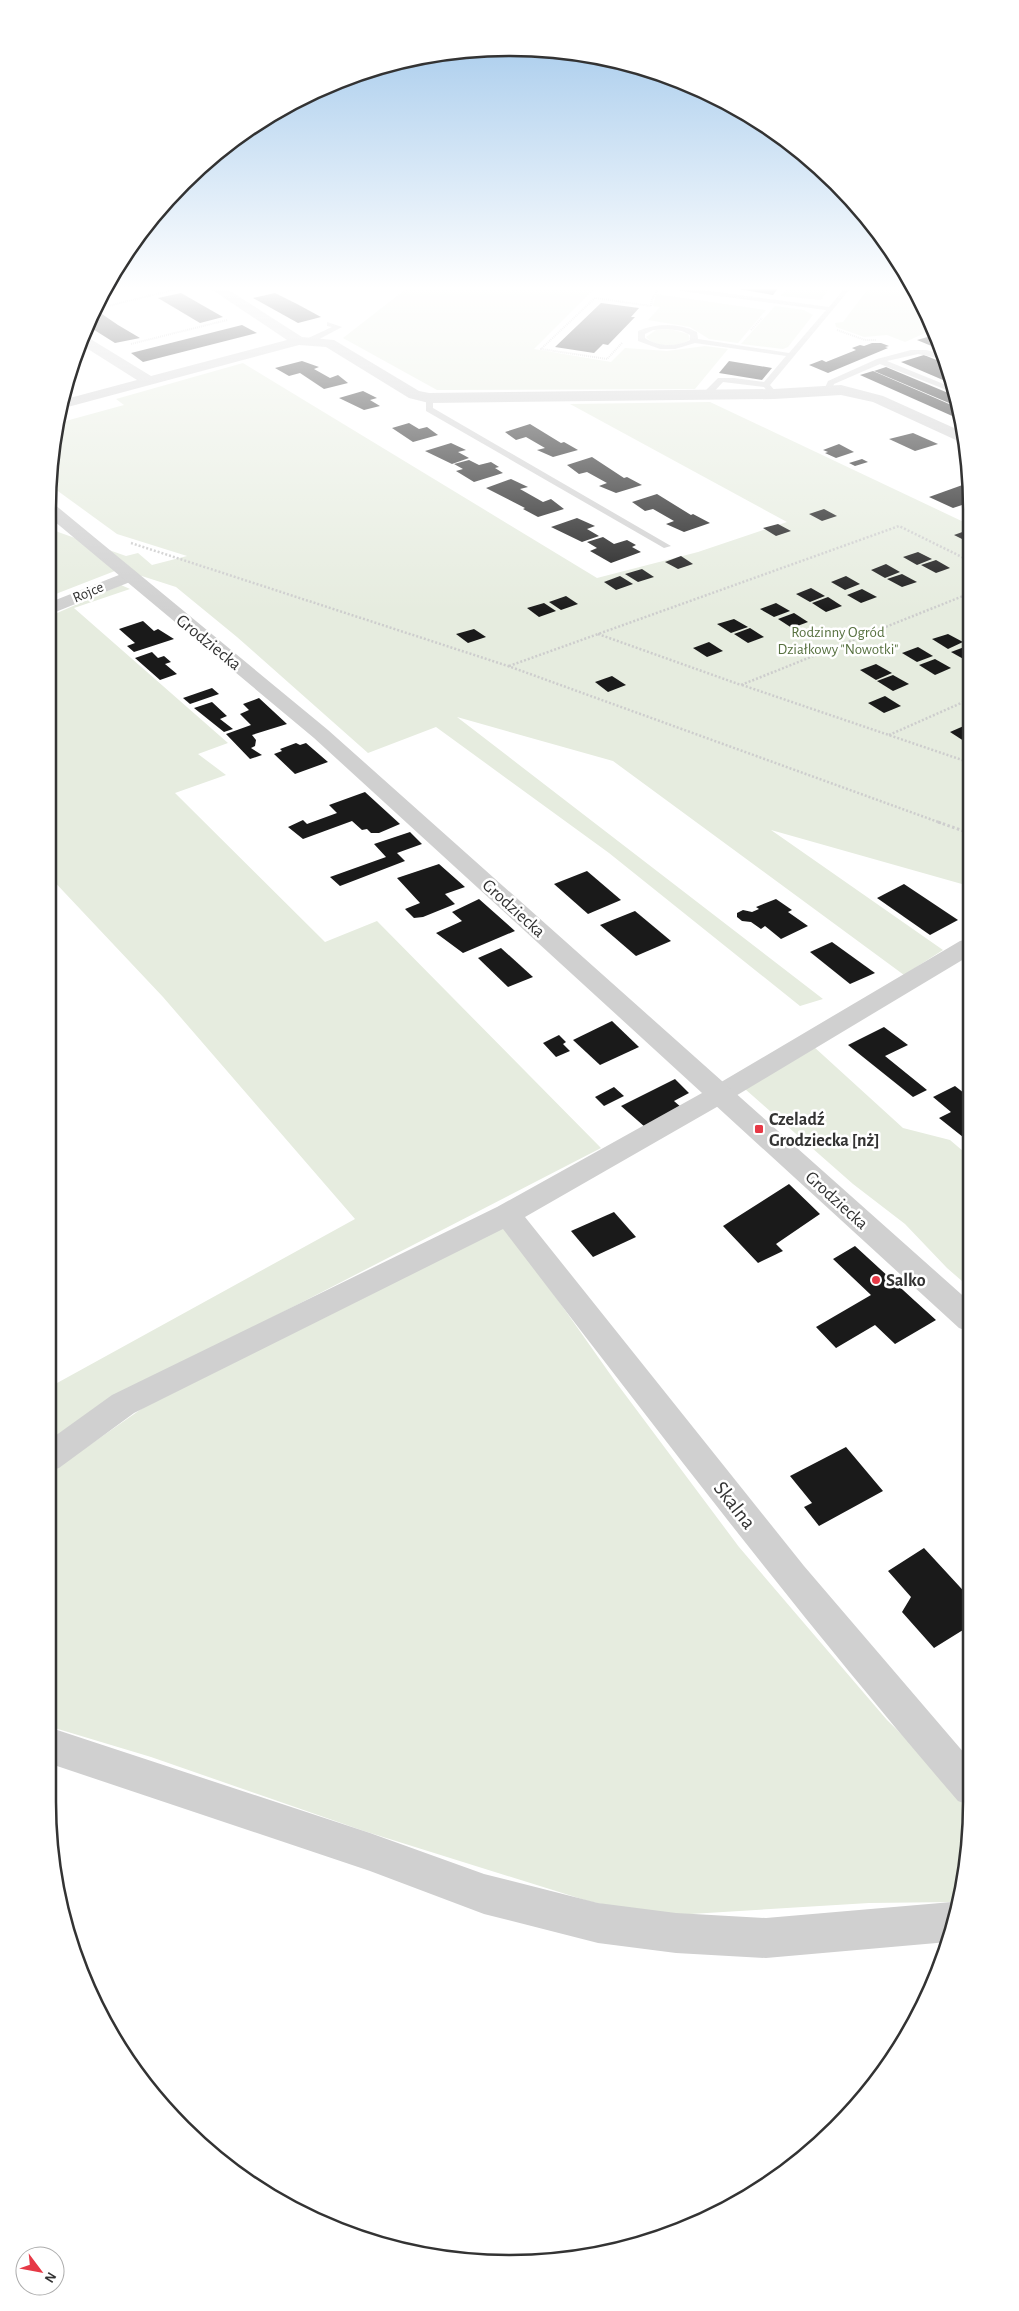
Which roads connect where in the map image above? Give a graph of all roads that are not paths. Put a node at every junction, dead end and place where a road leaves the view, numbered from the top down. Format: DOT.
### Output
graph roads {
  1 [pos="93,397"];
  2 [pos="423,397"];
  3 [pos="537,397"];
  4 [pos="869,397"];
  5 [pos="429,398"];
  6 [pos="69,403"];
  7 [pos="956,435"];
  8 [pos="56,515"];
  9 [pos="667,546"];
  10 [pos="128,576"];
  11 [pos="56,606"];
  12 [pos="963,957"];
  13 [pos="720,1094"];
  14 [pos="507,1214"];
  15 [pos="963,1314"];
  16 [pos="56,1452"];
  17 [pos="56,1748"];
  18 [pos="963,1778"];
  19 [pos="946,1923"];
  1 -- 6 [label="street"];
  2 -- 5 [label="street"];
  3 -- 5 [label="street"];
  4 -- 7 [label="street"];
  5 -- 9 [label="lane"];
  8 -- 10 [label="street, Grodziecka"];
  10 -- 11 [label="street, Rojce"];
  10 -- 13 [label="street, Grodziecka"];
  12 -- 13 [label="street"];
  13 -- 14 [label="street"];
  13 -- 15 [label="street, Grodziecka"];
  14 -- 16 [label="street"];
  14 -- 18 [label="street, Skalna"];
  17 -- 19 [label="street"];
}
